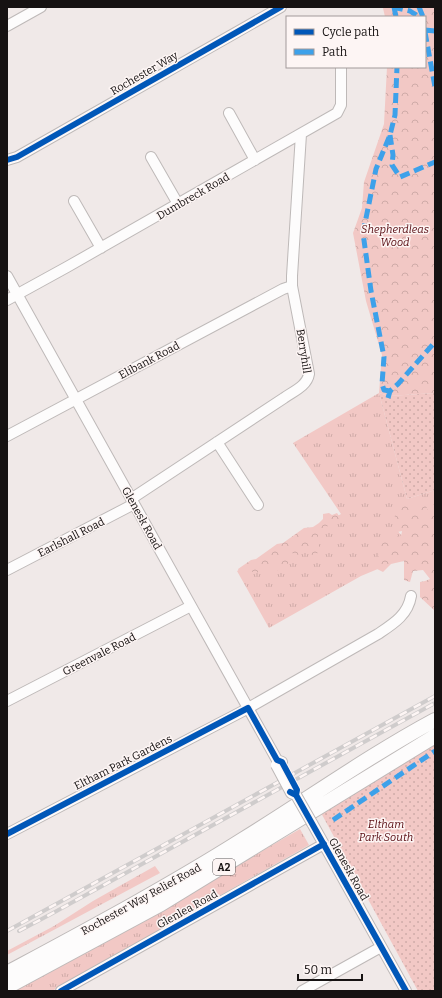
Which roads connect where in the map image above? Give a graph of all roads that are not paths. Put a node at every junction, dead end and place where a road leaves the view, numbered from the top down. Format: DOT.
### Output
graph roads {
  1 [pos="41,7"];
  2 [pos="282,7"];
  3 [pos="7,26"];
  4 [pos="341,68"];
  5 [pos="229,113"];
  6 [pos="301,134"];
  7 [pos="151,157"];
  8 [pos="12,159"];
  9 [pos="255,160"];
  10 [pos="7,167"];
  11 [pos="74,201"];
  12 [pos="178,204"];
  13 [pos="101,248"];
  14 [pos="7,276"];
  15 [pos="292,286"];
  16 [pos="18,295"];
  17 [pos="7,300"];
  18 [pos="76,400"];
  19 [pos="7,436"];
  20 [pos="217,442"];
  21 [pos="133,501"];
  22 [pos="258,505"];
  23 [pos="7,570"];
  24 [pos="411,596"];
  25 [pos="190,606"];
  26 [pos="7,702"];
  27 [pos="248,708"];
  28 [pos="435,720"];
  29 [pos="435,736"];
  30 [pos="7,834"];
  31 [pos="324,844"];
  32 [pos="382,947"];
  33 [pos="7,973"];
  34 [pos="7,987"];
  35 [pos="61,991"];
  36 [pos="302,991"];
  37 [pos="406,991"];
  1 -- 3 [label="street"];
  2 -- 8 [label="street, Rochester Way"];
  4 -- 6 [label="street, Dumbreck Road"];
  5 -- 9 [label="street"];
  6 -- 9 [label="street, Dumbreck Road"];
  6 -- 15 [label="street, Berryhill"];
  7 -- 12 [label="street"];
  8 -- 10 [label="street, Rochester Way"];
  9 -- 12 [label="street, Dumbreck Road"];
  11 -- 13 [label="street"];
  12 -- 13 [label="street, Dumbreck Road"];
  13 -- 16 [label="street, Dumbreck Road"];
  14 -- 16 [label="street, Glenesk Road"];
  15 -- 18 [label="street, Elibank Road"];
  15 -- 20 [label="street, Berryhill"];
  16 -- 17 [label="street, Dumbreck Road"];
  16 -- 18 [label="street, Glenesk Road"];
  18 -- 19 [label="street, Elibank Road"];
  18 -- 21 [label="street, Glenesk Road"];
  20 -- 21 [label="street, Berryhill"];
  20 -- 22 [label="street"];
  21 -- 23 [label="street, Earlshall Road"];
  21 -- 25 [label="street, Glenesk Road"];
  24 -- 27 [label="street, Eltham Park Gardens"];
  25 -- 26 [label="street, Greenvale Road"];
  25 -- 27 [label="street, Glenesk Road"];
  27 -- 30 [label="street, Eltham Park Gardens"];
  27 -- 31 [label="street, Glenesk Road, bridge"];
  28 -- 33 [label="highway, Rochester Way Relief Road / A2"];
  29 -- 34 [label="highway, Rochester Way Relief Road / A2"];
  31 -- 32 [label="street, Glenesk Road"];
  31 -- 35 [label="street, Glenlea Road"];
  32 -- 36 [label="street"];
  32 -- 37 [label="street, Glenesk Road"];
}
